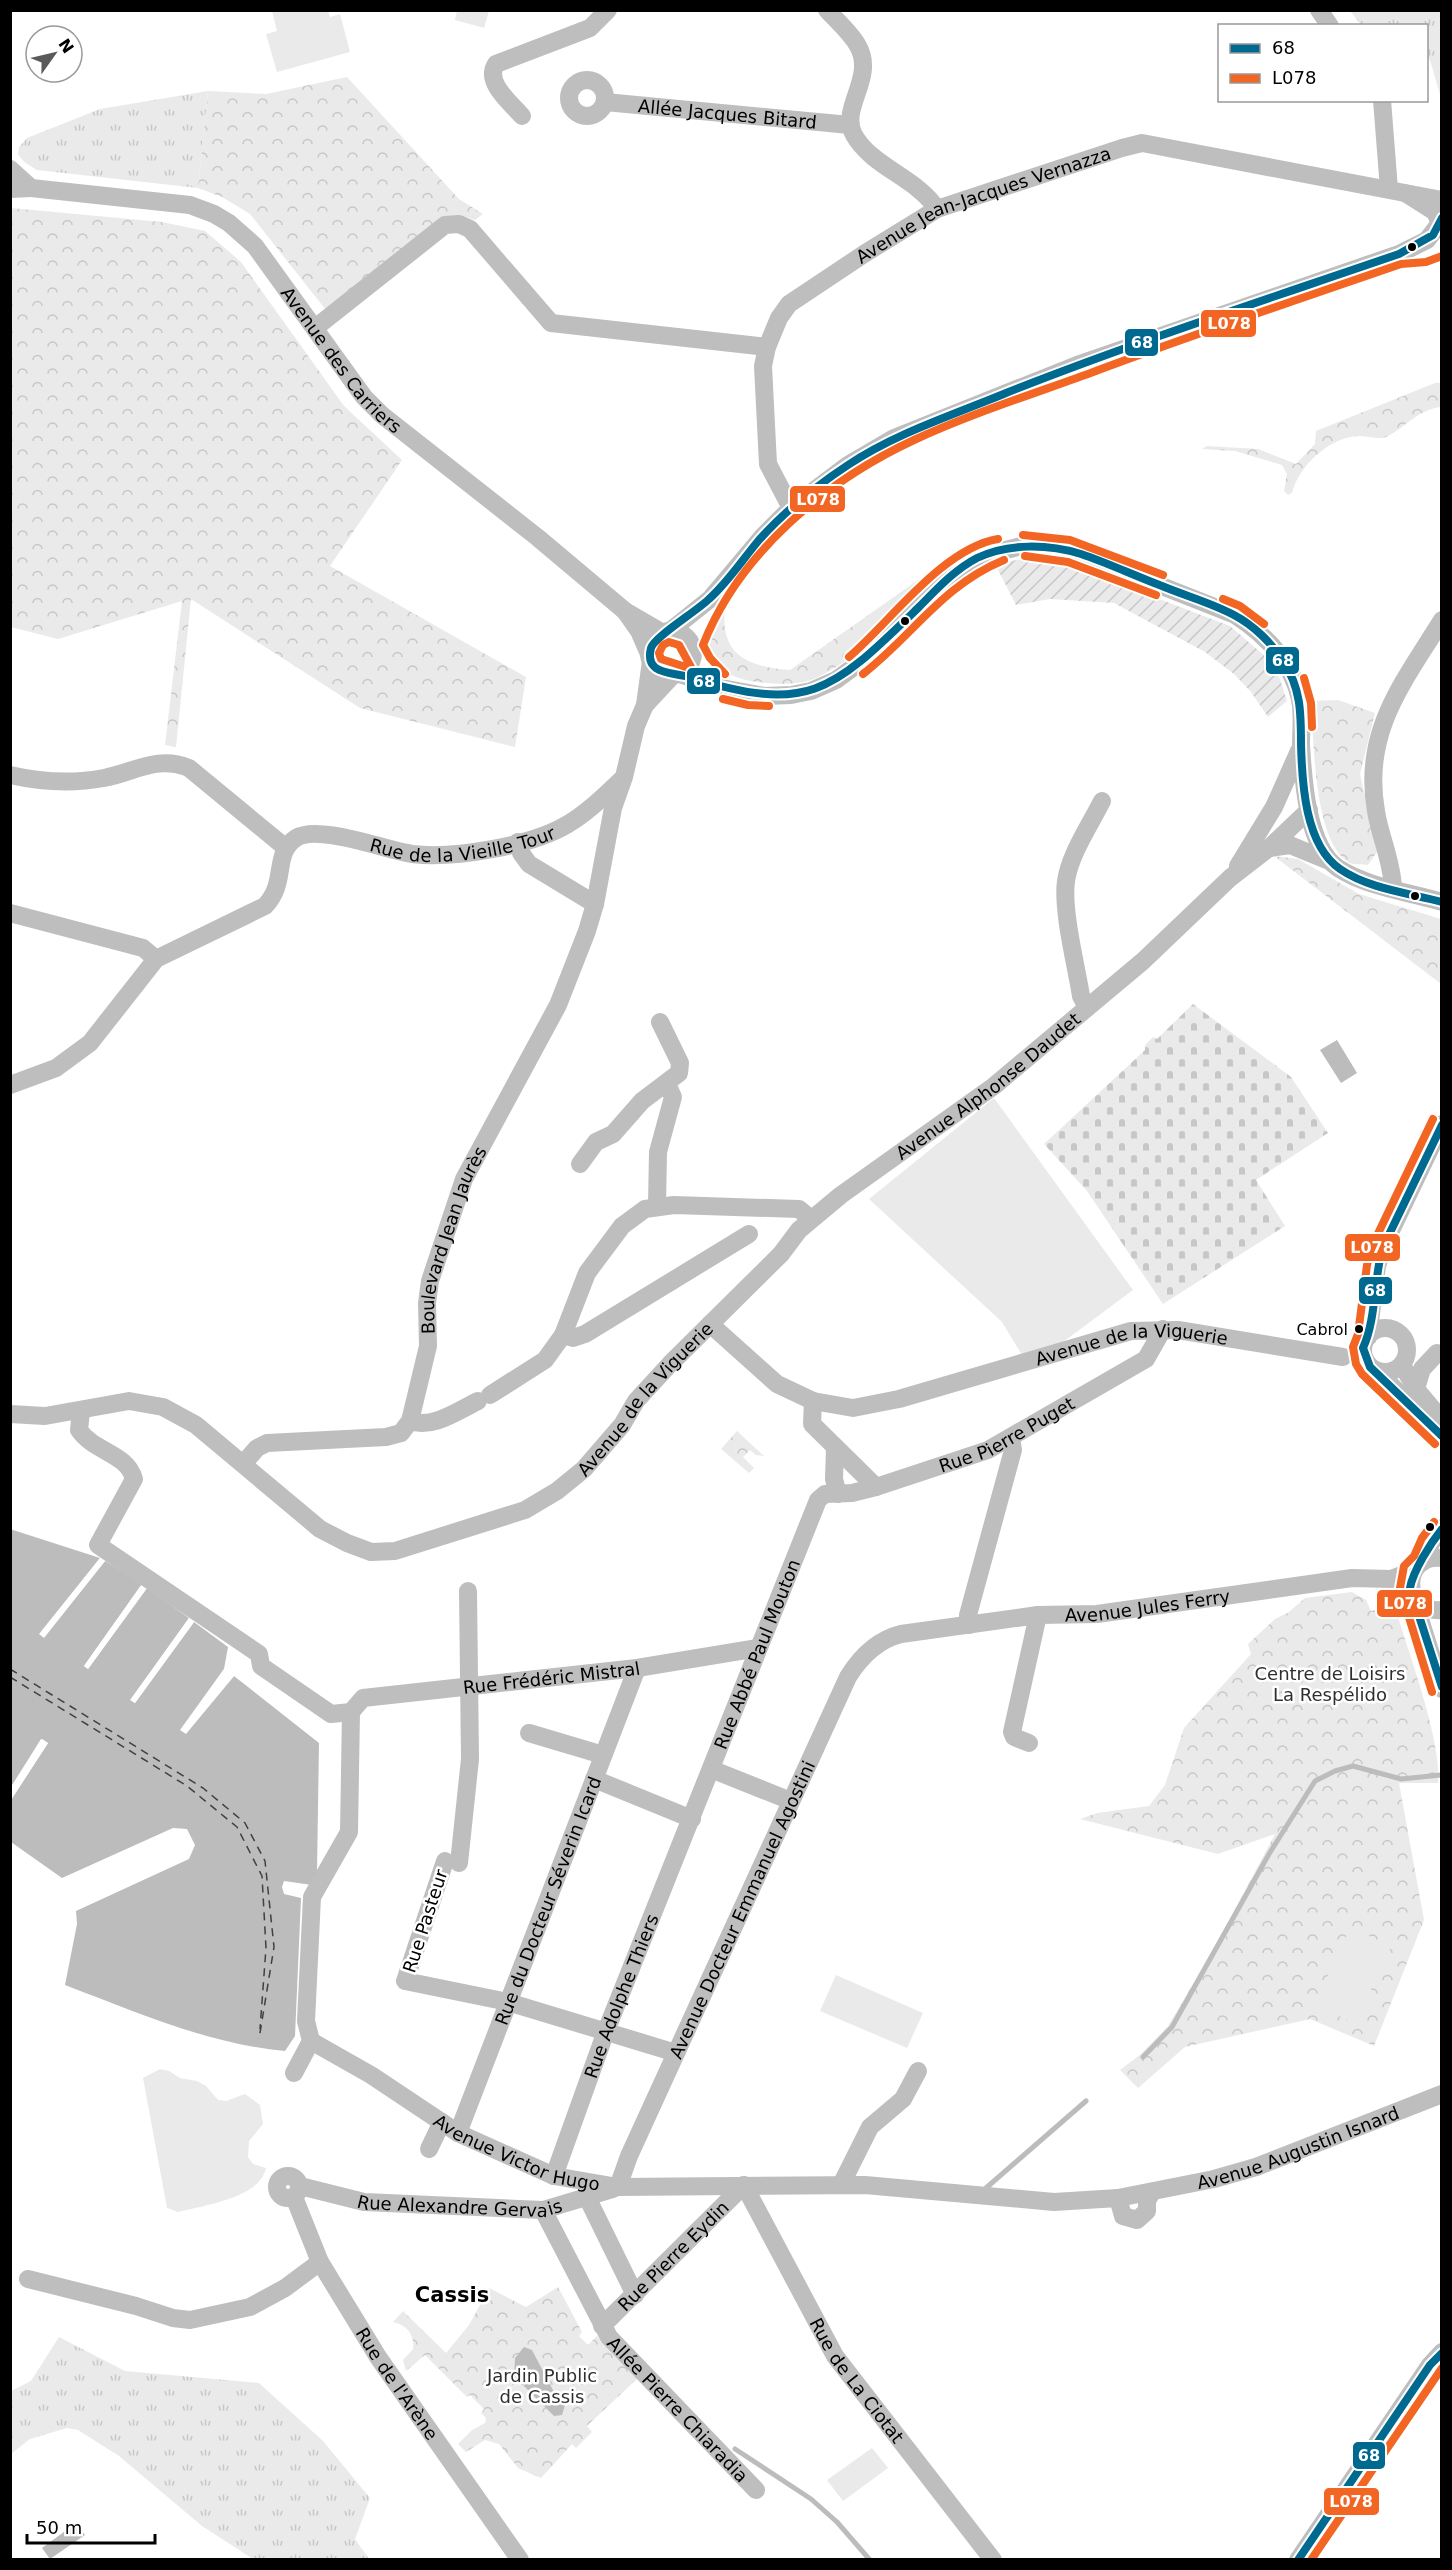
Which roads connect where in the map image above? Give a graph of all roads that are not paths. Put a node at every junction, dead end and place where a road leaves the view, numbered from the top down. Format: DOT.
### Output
graph roads {
  1 [pos="608,10"];
  2 [pos="827,10"];
  3 [pos="1319,10"];
  4 [pos="1329,24"];
  5 [pos="605,102"];
  6 [pos="1382,102"];
  7 [pos="522,116"];
  8 [pos="850,125"];
  9 [pos="10,169"];
  10 [pos="31,188"];
  11 [pos="10,189"];
  12 [pos="1397,191"];
  13 [pos="1442,200"];
  14 [pos="937,209"];
  15 [pos="1441,224"];
  16 [pos="1442,245"];
  17 [pos="1399,254"];
  18 [pos="315,328"];
  19 [pos="767,347"];
  20 [pos="791,508"];
  21 [pos="710,599"];
  22 [pos="625,611"];
  23 [pos="1442,620"];
  24 [pos="667,632"];
  25 [pos="693,649"];
  26 [pos="650,658"];
  27 [pos="676,675"];
  28 [pos="727,689"];
  29 [pos="645,705"];
  30 [pos="1301,744"];
  31 [pos="10,775"];
  32 [pos="624,777"];
  33 [pos="1102,801"];
  34 [pos="1309,810"];
  35 [pos="1261,828"];
  36 [pos="518,842"];
  37 [pos="286,848"];
  38 [pos="1269,848"];
  39 [pos="1332,863"];
  40 [pos="1230,878"];
  41 [pos="1393,888"];
  42 [pos="1442,902"];
  43 [pos="595,904"];
  44 [pos="10,913"];
  45 [pos="156,959"];
  46 [pos="1087,1008"];
  47 [pos="660,1022"];
  48 [pos="667,1084"];
  49 [pos="10,1085"];
  50 [pos="1442,1124"];
  51 [pos="580,1164"];
  52 [pos="657,1205"];
  53 [pos="812,1219"];
  54 [pos="749,1234"];
  55 [pos="1374,1286"];
  56 [pos="710,1324"];
  57 [pos="1163,1329"];
  58 [pos="1395,1331"];
  59 [pos="563,1335"];
  60 [pos="1366,1339"];
  61 [pos="1439,1354"];
  62 [pos="1343,1358"];
  63 [pos="1404,1359"];
  64 [pos="1373,1369"];
  65 [pos="1416,1389"];
  66 [pos="813,1401"];
  67 [pos="81,1411"];
  68 [pos="10,1414"];
  69 [pos="1442,1420"];
  70 [pos="410,1421"];
  71 [pos="1442,1436"];
  72 [pos="1011,1437"];
  73 [pos="834,1448"];
  74 [pos="244,1463"];
  75 [pos="876,1487"];
  76 [pos="832,1494"];
  77 [pos="1442,1528"];
  78 [pos="1442,1558"];
  79 [pos="1418,1566"];
  80 [pos="468,1592"];
  81 [pos="1413,1597"];
  82 [pos="1442,1611"];
  83 [pos="1038,1615"];
  84 [pos="969,1625"];
  85 [pos="880,1642"];
  86 [pos="758,1648"];
  87 [pos="1432,1655"];
  88 [pos="637,1668"];
  89 [pos="469,1686"];
  90 [pos="1442,1689"];
  91 [pos="351,1712"];
  92 [pos="529,1732"];
  93 [pos="1029,1743"];
  94 [pos="603,1755"];
  95 [pos="711,1769"];
  96 [pos="594,1779"];
  97 [pos="791,1801"];
  98 [pos="692,1819"];
  99 [pos="508,2002"];
  100 [pos="606,2031"];
  101 [pos="311,2041"];
  102 [pos="676,2053"];
  103 [pos="918,2072"];
  104 [pos="294,2073"];
  105 [pos="1442,2094"];
  106 [pos="442,2122"];
  107 [pos="458,2133"];
  108 [pos="429,2149"];
  109 [pos="554,2176"];
  110 [pos="744,2185"];
  111 [pos="841,2185"];
  112 [pos="618,2187"];
  113 [pos="297,2191"];
  114 [pos="1152,2192"];
  115 [pos="587,2198"];
  116 [pos="1118,2198"];
  117 [pos="543,2210"];
  118 [pos="320,2262"];
  119 [pos="28,2279"];
  120 [pos="635,2295"];
  121 [pos="602,2326"];
  122 [pos="1442,2352"];
  123 [pos="756,2490"];
  124 [pos="520,2559"];
  125 [pos="993,2559"];
  126 [pos="1298,2559"];
  1 -- 7 [label="street"];
  2 -- 8 [label="street"];
  3 -- 4 [label="street"];
  5 -- 8 [label="street, Allée Jacques Bitard"];
  6 -- 12 [label="street"];
  8 -- 14 [label="street"];
  9 -- 10 [label="street"];
  10 -- 11 [label="street, Avenue des Carriers"];
  10 -- 18 [label="street, Avenue des Carriers"];
  12 -- 13 [label="street, Avenue Jean-Jacques Vernazza"];
  12 -- 14 [label="street, Avenue Jean-Jacques Vernazza"];
  12 -- 15 [label="street, Avenue Jean-Jacques Vernazza"];
  14 -- 19 [label="street, Avenue Jean-Jacques Vernazza"];
  15 -- 17 [label="street"];
  16 -- 17 [label="street"];
  17 -- 20 [label="street"];
  18 -- 19 [label="street"];
  18 -- 22 [label="street, Avenue des Carriers"];
  19 -- 20 [label="street, Avenue Jean-Jacques Vernazza"];
  20 -- 21 [label="street"];
  21 -- 24 [label="street"];
  21 -- 25 [label="street"];
  22 -- 24 [label="street, Avenue des Carriers"];
  22 -- 26 [label="street, Avenue des Carriers"];
  23 -- 41 [label="street"];
  24 -- 25 [label="street"];
  24 -- 26 [label="street"];
  25 -- 27 [label="street"];
  25 -- 28 [label="street"];
  26 -- 27 [label="street"];
  26 -- 29 [label="street"];
  27 -- 28 [label="street"];
  27 -- 29 [label="street"];
  28 -- 30 [label="street"];
  29 -- 32 [label="street, Boulevard Jean Jaurès"];
  30 -- 34 [label="street"];
  30 -- 35 [label="street"];
  31 -- 37 [label="street"];
  32 -- 36 [label="street, Rue de la Vieille Tour"];
  32 -- 43 [label="street, Boulevard Jean Jaurès"];
  33 -- 46 [label="street"];
  34 -- 35 [label="street"];
  34 -- 38 [label="street, Avenue Alphonse Daudet"];
  34 -- 39 [label="street"];
  35 -- 40 [label="street"];
  36 -- 37 [label="street, Rue de la Vieille Tour"];
  36 -- 43 [label="street"];
  37 -- 45 [label="street"];
  38 -- 39 [label="street"];
  38 -- 40 [label="street, Avenue Alphonse Daudet"];
  39 -- 41 [label="street"];
  40 -- 46 [label="street, Avenue Alphonse Daudet"];
  41 -- 42 [label="street"];
  43 -- 70 [label="street, Boulevard Jean Jaurès"];
  44 -- 45 [label="street"];
  45 -- 49 [label="street"];
  46 -- 53 [label="street, Avenue Alphonse Daudet"];
  47 -- 48 [label="street"];
  48 -- 51 [label="street"];
  48 -- 52 [label="street"];
  50 -- 55 [label="street"];
  52 -- 53 [label="street"];
  52 -- 59 [label="street"];
  53 -- 56 [label="street, Avenue Alphonse Daudet"];
  54 -- 59 [label="street"];
  55 -- 58 [label="street"];
  55 -- 60 [label="street"];
  56 -- 66 [label="street, Avenue de la Viguerie"];
  56 -- 74 [label="street, Avenue de la Viguerie"];
  57 -- 62 [label="street, Avenue de la Viguerie"];
  57 -- 66 [label="street, Avenue de la Viguerie"];
  57 -- 72 [label="street, Rue Pierre Puget"];
  58 -- 60 [label="street"];
  58 -- 63 [label="street"];
  59 -- 70 [label="street"];
  60 -- 62 [label="street"];
  60 -- 64 [label="street"];
  61 -- 63 [label="street"];
  61 -- 65 [label="street"];
  62 -- 64 [label="street, Avenue de la Viguerie"];
  63 -- 64 [label="street"];
  63 -- 65 [label="street"];
  64 -- 71 [label="street, Avenue de la Viguerie"];
  65 -- 69 [label="street"];
  66 -- 73 [label="street"];
  67 -- 68 [label="street, Avenue de la Viguerie"];
  67 -- 74 [label="street, Avenue de la Viguerie"];
  67 -- 91 [label="street"];
  70 -- 74 [label="street"];
  72 -- 75 [label="street, Rue Pierre Puget"];
  72 -- 84 [label="street"];
  73 -- 75 [label="street"];
  73 -- 76 [label="street"];
  75 -- 76 [label="street, Rue Pierre Puget"];
  76 -- 86 [label="street, Rue Abbé Paul Mouton"];
  77 -- 79 [label="street"];
  78 -- 79 [label="street, Avenue Jules Ferry"];
  79 -- 81 [label="street"];
  79 -- 83 [label="street, Avenue Jules Ferry"];
  80 -- 89 [label="street, Rue Pasteur"];
  81 -- 82 [label="street"];
  81 -- 87 [label="street"];
  82 -- 87 [label="street"];
  83 -- 84 [label="street, Avenue Jules Ferry"];
  83 -- 93 [label="street"];
  84 -- 85 [label="street, Avenue Jules Ferry"];
  85 -- 97 [label="street, Avenue Docteur Emmanuel Agostini"];
  86 -- 88 [label="street, Rue Frédéric Mistral"];
  86 -- 95 [label="street, Rue Abbé Paul Mouton"];
  87 -- 90 [label="street"];
  88 -- 89 [label="street, Rue Frédéric Mistral"];
  88 -- 94 [label="street, Rue du Docteur Séverin Icard"];
  89 -- 91 [label="street, Rue Frédéric Mistral"];
  89 -- 99 [label="street, Rue Pasteur"];
  91 -- 101 [label="street"];
  92 -- 94 [label="street"];
  94 -- 96 [label="street, Rue du Docteur Séverin Icard"];
  95 -- 97 [label="street"];
  95 -- 98 [label="street, Rue Abbé Paul Mouton"];
  96 -- 98 [label="street"];
  96 -- 99 [label="street, Rue du Docteur Séverin Icard"];
  97 -- 102 [label="street, Avenue Docteur Emmanuel Agostini"];
  98 -- 100 [label="street, Rue Adolphe Thiers"];
  99 -- 100 [label="street"];
  99 -- 107 [label="street, Rue du Docteur Séverin Icard"];
  100 -- 102 [label="street"];
  100 -- 109 [label="street, Rue Adolphe Thiers"];
  101 -- 104 [label="street"];
  101 -- 106 [label="street, Avenue Victor Hugo"];
  102 -- 112 [label="street, Avenue Docteur Emmanuel Agostini"];
  103 -- 111 [label="street"];
  105 -- 114 [label="street, Avenue Augustin Isnard"];
  106 -- 107 [label="street, Avenue Victor Hugo"];
  106 -- 108 [label="street"];
  107 -- 109 [label="street, Avenue Victor Hugo"];
  109 -- 112 [label="street, Avenue Victor Hugo"];
  110 -- 111 [label="street, Avenue Victor Hugo"];
  110 -- 112 [label="street, Avenue Victor Hugo"];
  110 -- 120 [label="street, Rue Pierre Eydin"];
  110 -- 125 [label="street, Rue de La Ciotat"];
  111 -- 116 [label="street, Avenue Augustin Isnard"];
  112 -- 115 [label="street, Rue Alexandre Gervais"];
  113 -- 117 [label="street, Rue Alexandre Gervais"];
  113 -- 118 [label="street, Rue de l'Arène"];
  114 -- 116 [label="street, Avenue Augustin Isnard"];
  114 -- 116 [label="street"];
  115 -- 117 [label="street, Rue Alexandre Gervais"];
  115 -- 120 [label="street"];
  117 -- 121 [label="street, Allée Pierre Chiaradia"];
  118 -- 119 [label="street"];
  118 -- 124 [label="street, Rue de l'Arène"];
  120 -- 121 [label="street, Rue Pierre Eydin"];
  121 -- 123 [label="street, Allée Pierre Chiaradia"];
  122 -- 126 [label="street"];
}
